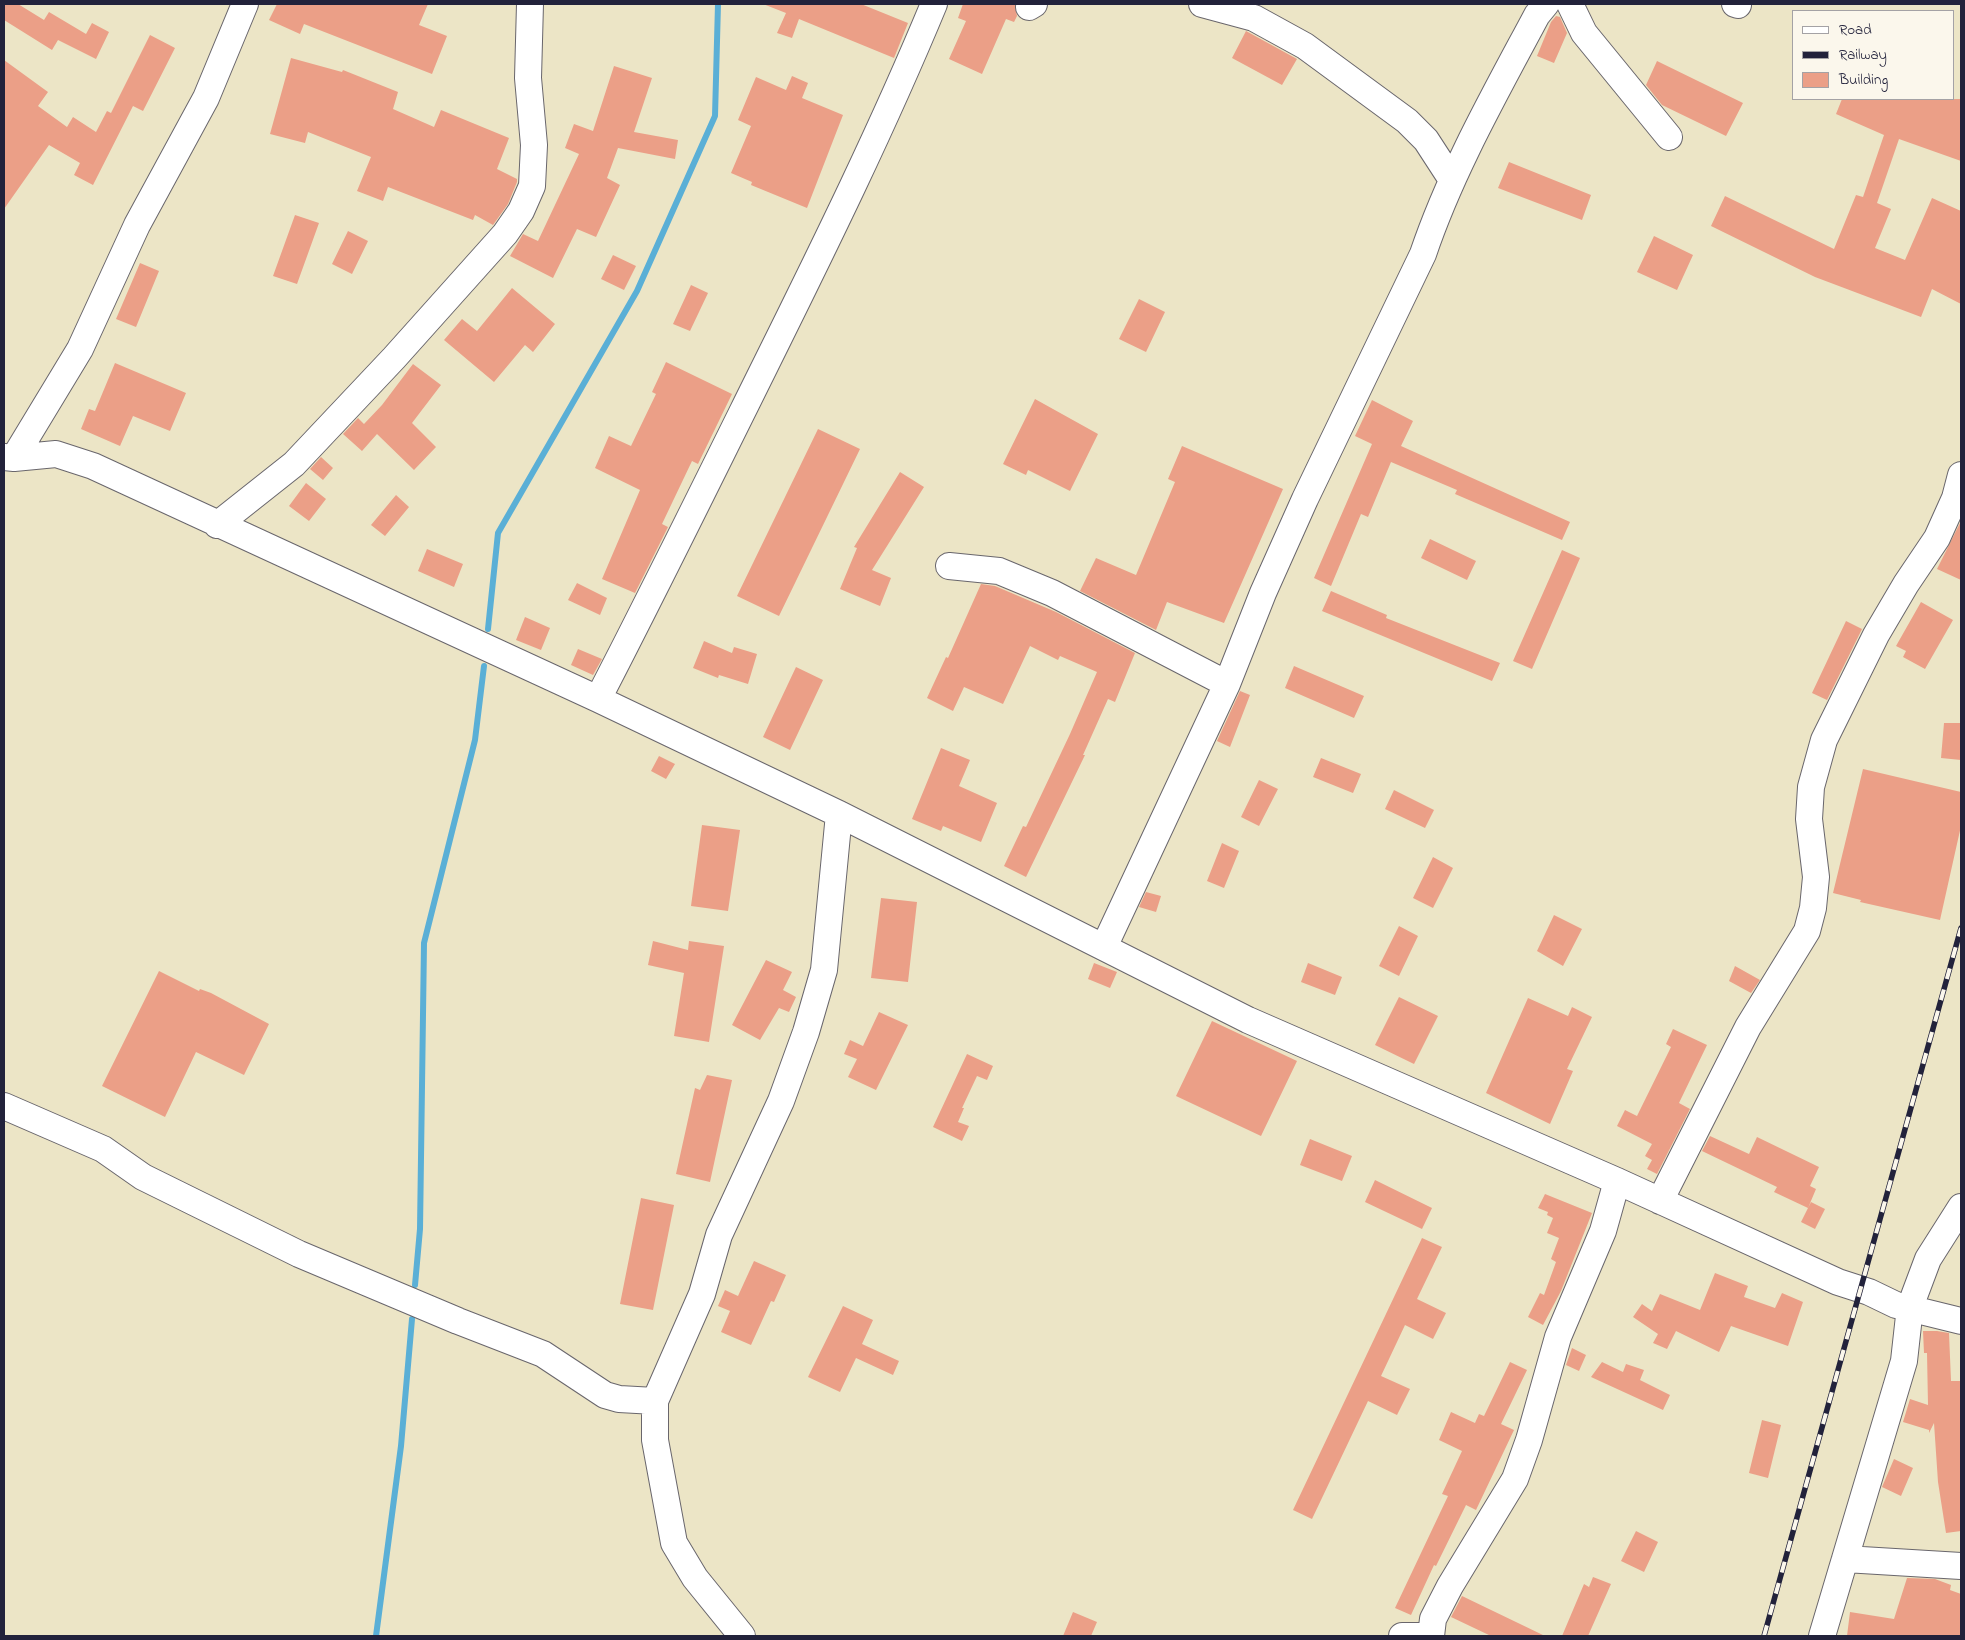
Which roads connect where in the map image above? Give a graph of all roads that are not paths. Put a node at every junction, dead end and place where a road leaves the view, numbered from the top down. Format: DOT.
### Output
graph roads {
  1 [pos="245,4"];
  2 [pos="530,4"];
  3 [pos="934,4"];
  4 [pos="1202,4"];
  5 [pos="1546,4"];
  6 [pos="1570,4"];
  7 [pos="1669,137"];
  8 [pos="1452,180"];
  9 [pos="9,458"];
  10 [pos="1961,475"];
  11 [pos="217,525"];
  12 [pos="949,566"];
  13 [pos="1227,684"];
  14 [pos="598,699"];
  15 [pos="839,814"];
  16 [pos="1104,947"];
  17 [pos="4,1106"];
  18 [pos="1617,1181"];
  19 [pos="1660,1201"];
  20 [pos="1961,1207"];
  21 [pos="1910,1307"];
  22 [pos="1961,1321"];
  23 [pos="655,1401"];
  24 [pos="1844,1559"];
  25 [pos="1961,1566"];
  26 [pos="742,1636"];
  27 [pos="1402,1636"];
  28 [pos="1419,1636"];
  29 [pos="1431,1636"];
  30 [pos="1822,1636"];
  1 -- 9 [label="street"];
  2 -- 11 [label="street"];
  3 -- 14 [label="street"];
  4 -- 8 [label="street"];
  5 -- 8 [label="street"];
  6 -- 7 [label="street"];
  8 -- 13 [label="street"];
  9 -- 11 [label="street"];
  10 -- 19 [label="street"];
  11 -- 14 [label="street"];
  12 -- 13 [label="street"];
  13 -- 16 [label="street"];
  14 -- 15 [label="street"];
  15 -- 16 [label="street"];
  15 -- 23 [label="street"];
  16 -- 18 [label="street"];
  17 -- 23 [label="street"];
  18 -- 19 [label="street"];
  18 -- 29 [label="street"];
  19 -- 21 [label="street"];
  20 -- 21 [label="street"];
  21 -- 22 [label="street"];
  21 -- 24 [label="street"];
  23 -- 26 [label="street"];
  24 -- 25 [label="street"];
  24 -- 30 [label="street"];
  27 -- 28 [label="street"];
}
